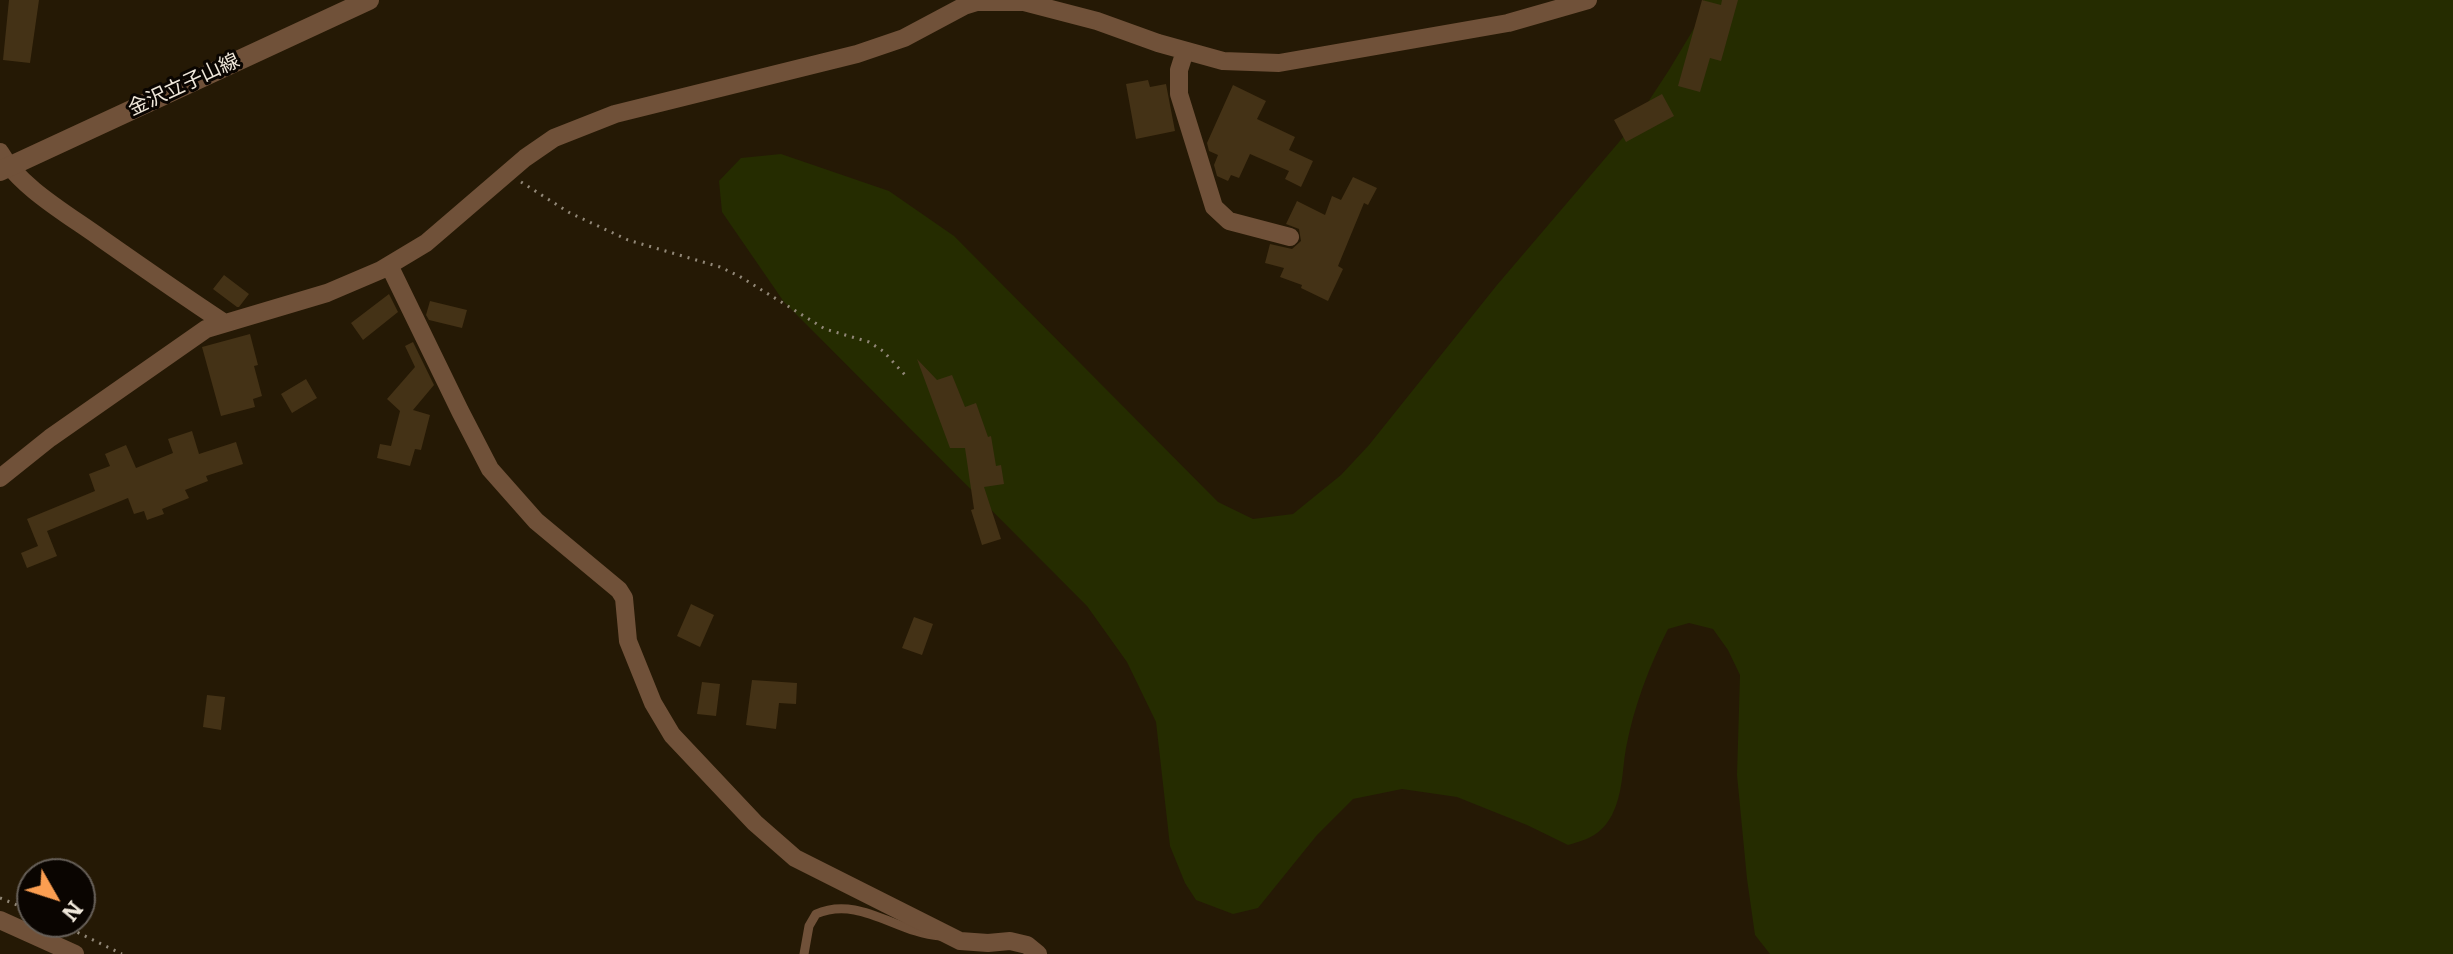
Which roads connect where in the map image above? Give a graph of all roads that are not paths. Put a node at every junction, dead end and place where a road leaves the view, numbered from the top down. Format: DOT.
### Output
graph roads {
  1 [pos="369,0"];
  2 [pos="1588,0"];
  3 [pos="978,1"];
  4 [pos="1185,51"];
  5 [pos="3,163"];
  6 [pos="1290,237"];
  7 [pos="389,265"];
  8 [pos="223,322"];
  9 [pos="0,478"];
  10 [pos="0,920"];
  11 [pos="948,935"];
  12 [pos="75,954"];
  13 [pos="804,954"];
  14 [pos="1038,954"];
  1 -- 5 [label="street, 金沢立子山線"];
  2 -- 4 [label="street"];
  3 -- 4 [label="street"];
  3 -- 7 [label="street"];
  4 -- 6 [label="street"];
  5 -- 8 [label="street"];
  7 -- 8 [label="street"];
  7 -- 11 [label="street"];
  8 -- 9 [label="street"];
  10 -- 12 [label="street"];
  11 -- 13 [label="lane"];
  11 -- 14 [label="street"];
}
